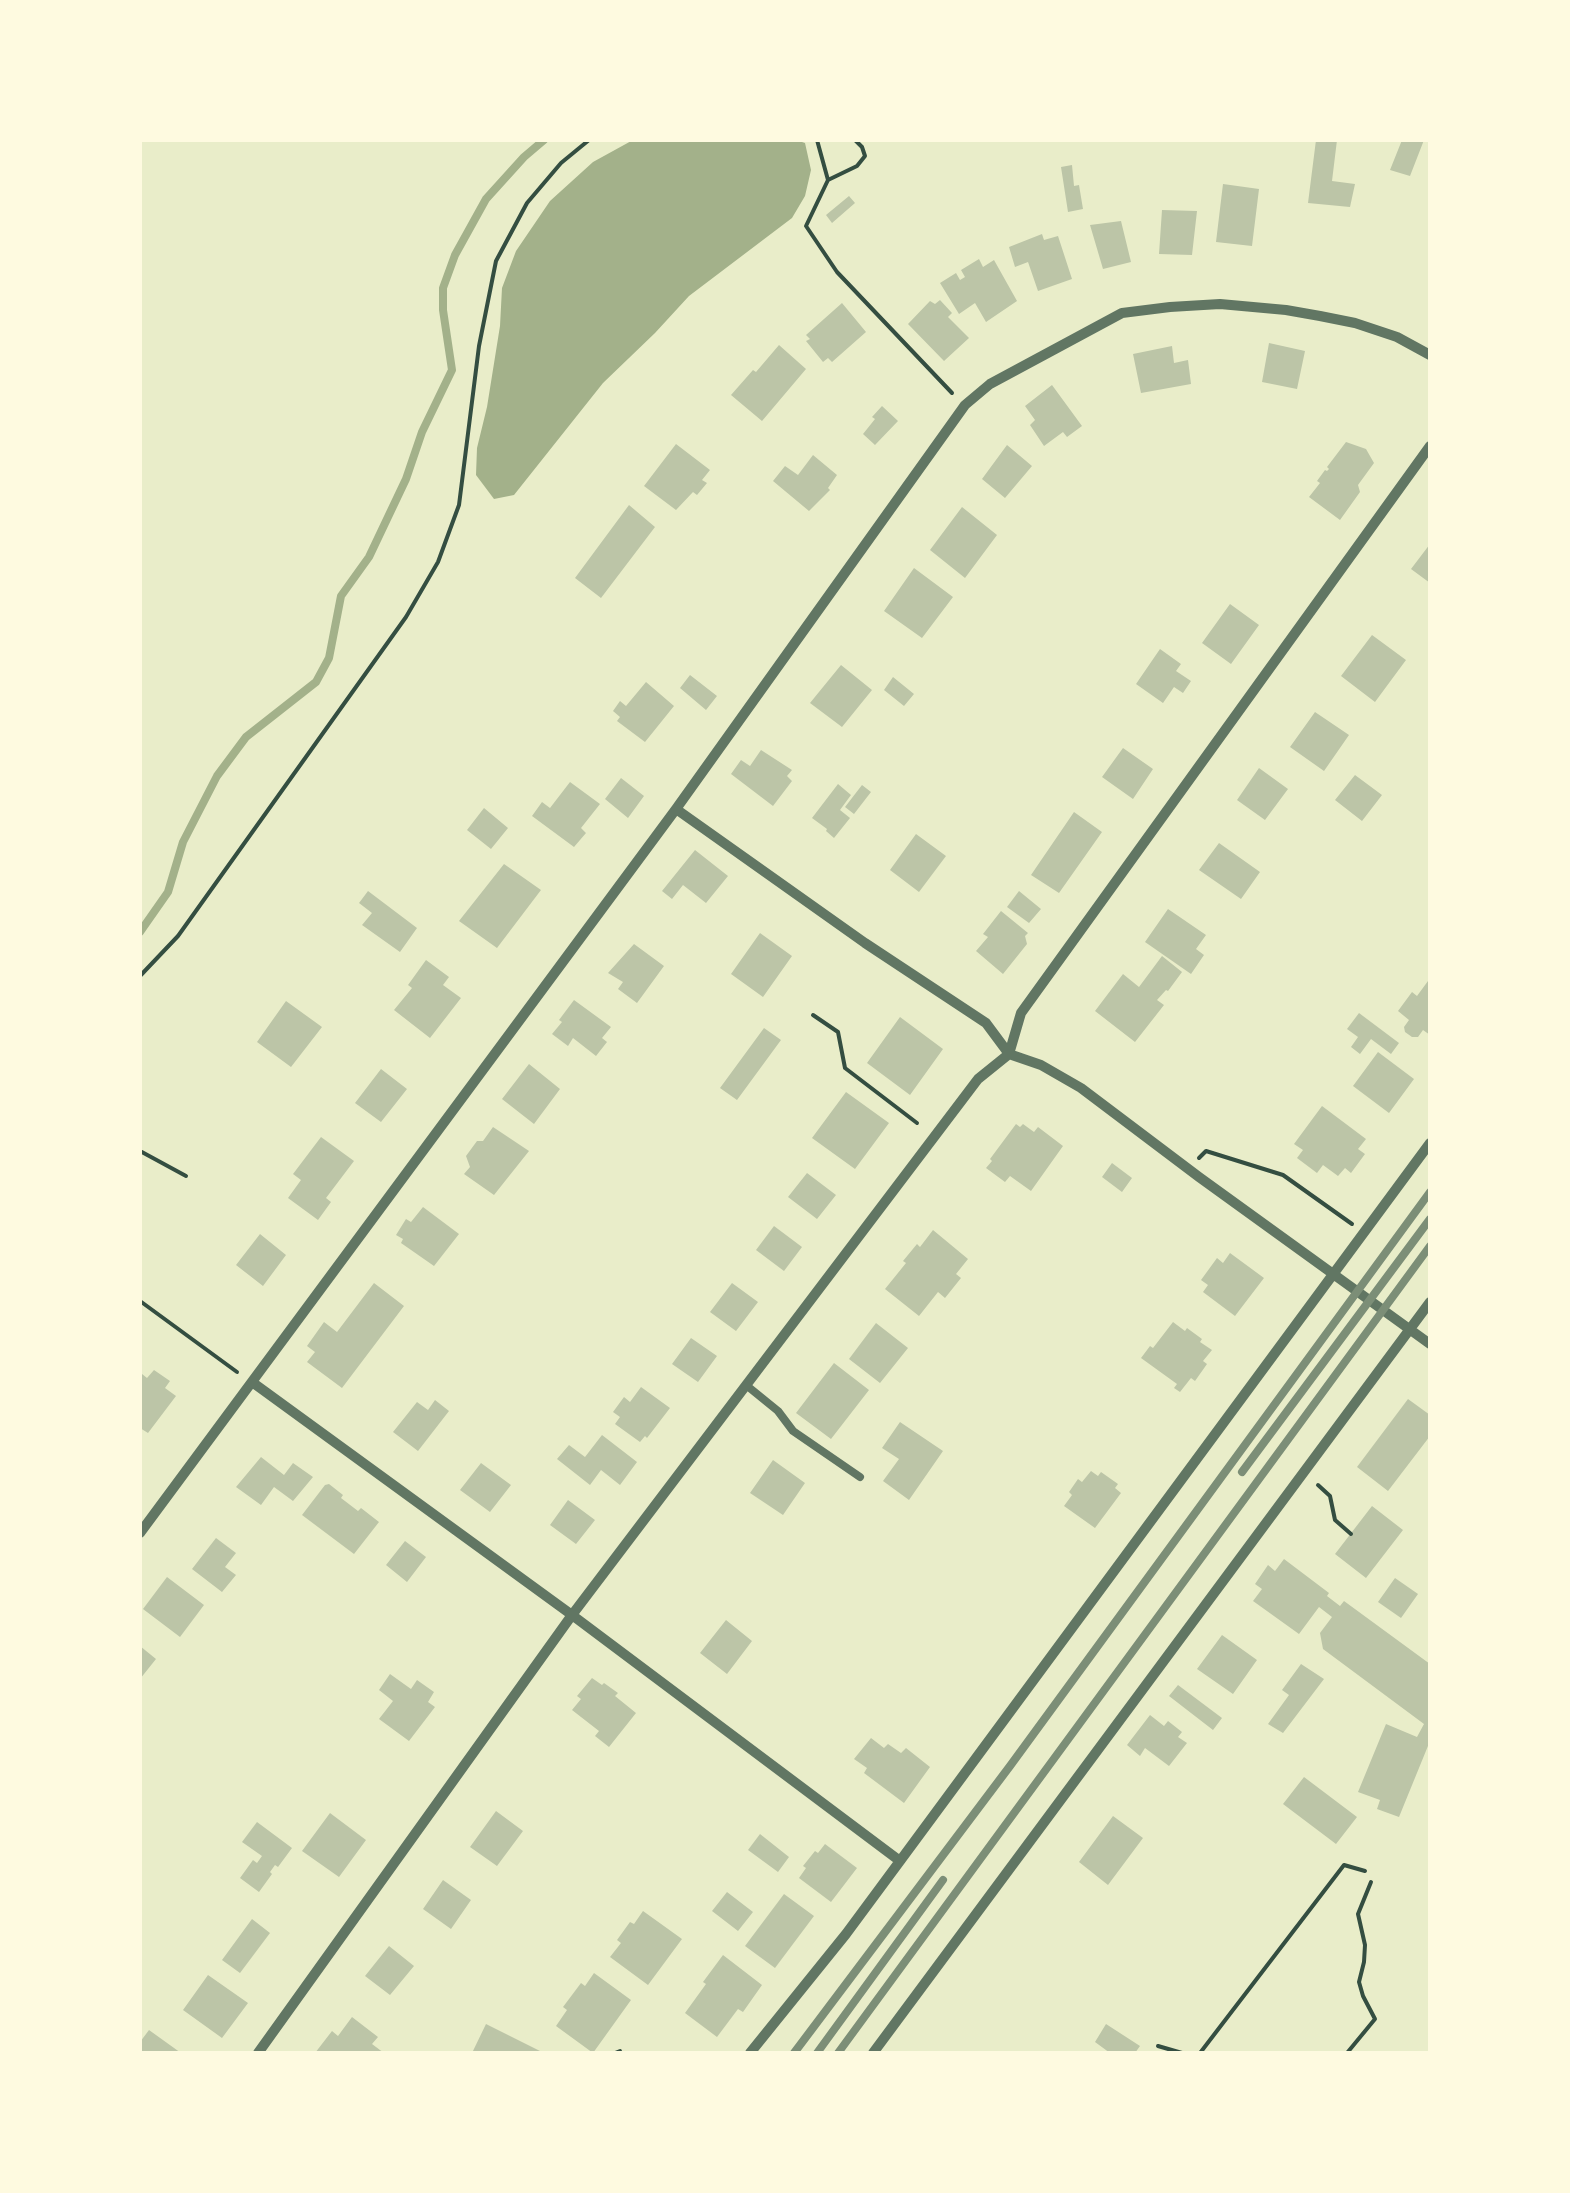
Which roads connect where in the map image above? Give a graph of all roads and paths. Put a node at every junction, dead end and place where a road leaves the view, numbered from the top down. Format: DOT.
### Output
graph roads {
  1 [pos="589,140"];
  2 [pos="817,140"];
  3 [pos="856,140"];
  4 [pos="828,180"];
  5 [pos="1430,354"];
  6 [pos="946,386"];
  7 [pos="1430,446"];
  8 [pos="676,809"];
  9 [pos="140,976"];
  10 [pos="813,1015"];
  11 [pos="1009,1054"];
  12 [pos="917,1123"];
  13 [pos="1430,1143"];
  14 [pos="140,1151"];
  15 [pos="1189,1169"];
  16 [pos="186,1176"];
  17 [pos="1364,1233"];
  18 [pos="140,1301"];
  19 [pos="1430,1302"];
  20 [pos="1430,1344"];
  21 [pos="226,1363"];
  22 [pos="252,1382"];
  23 [pos="746,1385"];
  24 [pos="1303,1472"];
  25 [pos="860,1477"];
  26 [pos="140,1534"];
  27 [pos="1351,1534"];
  28 [pos="572,1615"];
  29 [pos="900,1862"];
  30 [pos="1365,1871"];
  31 [pos="1371,1882"];
  32 [pos="1158,2046"];
  33 [pos="258,2053"];
  34 [pos="750,2053"];
  35 [pos="873,2053"];
  36 [pos="1182,2053"];
  37 [pos="1195,2053"];
  38 [pos="1346,2053"];
  1 -- 9 [label="path"];
  2 -- 4 [label="path"];
  3 -- 4 [label="path"];
  4 -- 6 [label="path"];
  5 -- 8 [label="street"];
  7 -- 11 [label="street"];
  8 -- 11 [label="street"];
  8 -- 22 [label="street"];
  10 -- 12 [label="path"];
  11 -- 15 [label="street"];
  11 -- 23 [label="street"];
  13 -- 17 [label="street"];
  14 -- 16 [label="path"];
  15 -- 17 [label="path"];
  15 -- 20 [label="street"];
  17 -- 29 [label="street"];
  18 -- 21 [label="path"];
  19 -- 24 [label="street"];
  22 -- 26 [label="street"];
  22 -- 28 [label="street"];
  23 -- 25 [label="lane"];
  23 -- 28 [label="street"];
  24 -- 27 [label="path"];
  24 -- 35 [label="street"];
  28 -- 29 [label="street"];
  28 -- 33 [label="street"];
  29 -- 34 [label="street"];
  30 -- 37 [label="path"];
  31 -- 38 [label="path"];
  32 -- 36 [label="path"];
}
